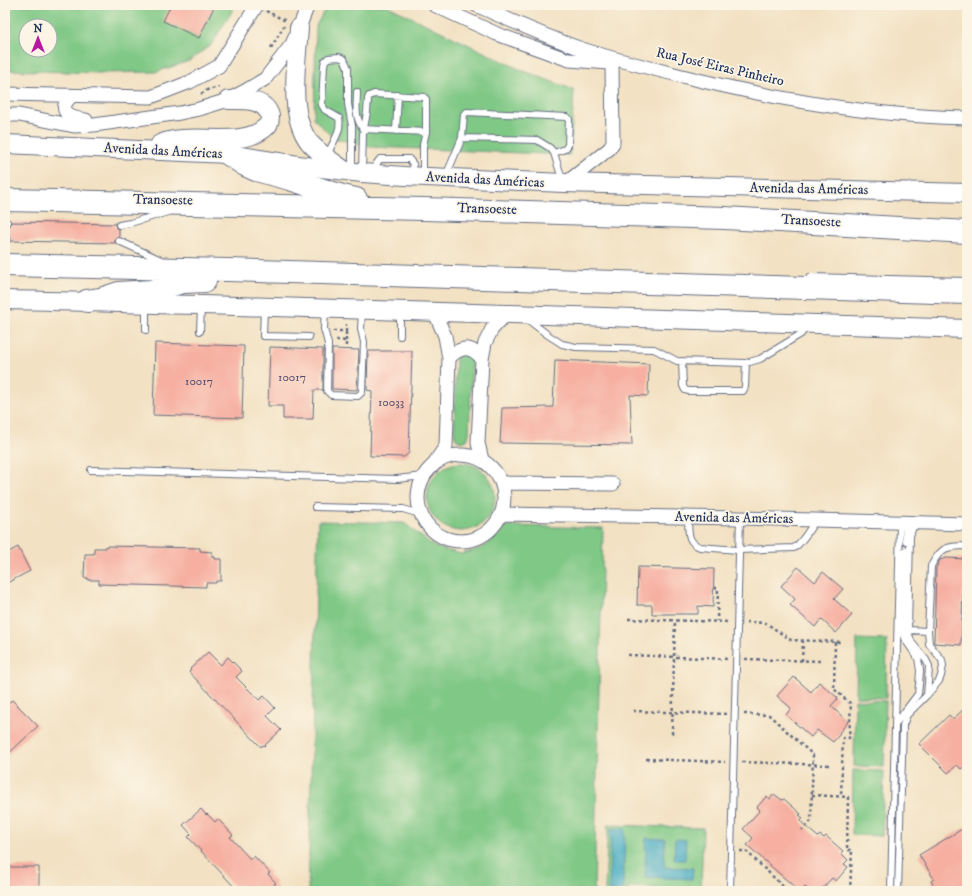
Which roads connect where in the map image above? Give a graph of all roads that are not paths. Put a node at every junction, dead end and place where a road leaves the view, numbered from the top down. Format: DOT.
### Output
graph roads {
  1 [pos="308,5"];
  2 [pos="434,5"];
  3 [pos="476,5"];
  4 [pos="257,6"];
  5 [pos="300,28"];
  6 [pos="613,61"];
  7 [pos="358,92"];
  8 [pos="225,93"];
  9 [pos="5,94"];
  10 [pos="398,95"];
  11 [pos="72,96"];
  12 [pos="5,108"];
  13 [pos="5,114"];
  14 [pos="967,118"];
  15 [pos="117,122"];
  16 [pos="363,129"];
  17 [pos="396,131"];
  18 [pos="426,132"];
  19 [pos="462,138"];
  20 [pos="5,144"];
  21 [pos="146,150"];
  22 [pos="554,153"];
  23 [pos="228,154"];
  24 [pos="326,157"];
  25 [pos="359,172"];
  26 [pos="419,177"];
  27 [pos="445,178"];
  28 [pos="565,183"];
  29 [pos="967,193"];
  30 [pos="5,200"];
  31 [pos="424,209"];
  32 [pos="146,212"];
  33 [pos="170,212"];
  34 [pos="178,212"];
  35 [pos="119,225"];
  36 [pos="967,232"];
  37 [pos="119,241"];
  38 [pos="147,260"];
  39 [pos="163,261"];
  40 [pos="171,261"];
  41 [pos="5,265"];
  42 [pos="228,270"];
  43 [pos="800,277"];
  44 [pos="967,281"];
  45 [pos="967,293"];
  46 [pos="5,300"];
  47 [pos="87,301"];
  48 [pos="146,303"];
  49 [pos="201,305"];
  50 [pos="264,307"];
  51 [pos="325,308"];
  52 [pos="362,309"];
  53 [pos="400,310"];
  54 [pos="434,311"];
  55 [pos="514,314"];
  56 [pos="809,324"];
  57 [pos="967,329"];
  58 [pos="146,330"];
  59 [pos="200,331"];
  60 [pos="400,336"];
  61 [pos="309,337"];
  62 [pos="449,358"];
  63 [pos="482,359"];
  64 [pos="682,361"];
  65 [pos="746,363"];
  66 [pos="482,460"];
  67 [pos="435,462"];
  68 [pos="91,470"];
  69 [pos="423,476"];
  70 [pos="502,483"];
  71 [pos="613,484"];
  72 [pos="315,507"];
  73 [pos="420,514"];
  74 [pos="501,514"];
  75 [pos="688,518"];
  76 [pos="740,518"];
  77 [pos="816,520"];
  78 [pos="907,523"];
  79 [pos="967,524"];
  80 [pos="967,546"];
  81 [pos="738,550"];
  82 [pos="908,630"];
  83 [pos="928,631"];
  84 [pos="927,695"];
  85 [pos="896,723"];
  86 [pos="730,891"];
  87 [pos="891,891"];
  88 [pos="898,891"];
  1 -- 5 [label="street"];
  2 -- 6 [label="street"];
  3 -- 6 [label="street, Rua José Eiras Pinheiro"];
  4 -- 11 [label="street"];
  5 -- 8 [label="street"];
  5 -- 24 [label="main road"];
  6 -- 14 [label="street, Rua José Eiras Pinheiro"];
  6 -- 28 [label="street"];
  7 -- 16 [label="lane"];
  8 -- 15 [label="street"];
  8 -- 21 [label="main road"];
  9 -- 11 [label="street"];
  9 -- 12 [label="street"];
  10 -- 16 [label="lane"];
  10 -- 17 [label="lane"];
  10 -- 18 [label="lane"];
  11 -- 15 [label="street"];
  13 -- 15 [label="street"];
  16 -- 17 [label="lane"];
  16 -- 25 [label="lane"];
  17 -- 18 [label="lane"];
  18 -- 26 [label="lane"];
  19 -- 22 [label="lane"];
  19 -- 22 [label="lane"];
  19 -- 27 [label="lane"];
  20 -- 21 [label="main road, Avenida das Américas"];
  21 -- 23 [label="main road, Avenida das Américas"];
  22 -- 28 [label="lane"];
  23 -- 25 [label="main road, Avenida das Américas"];
  23 -- 31 [label="highway"];
  24 -- 25 [label="main road"];
  24 -- 25 [label="lane"];
  25 -- 26 [label="main road, Avenida das Américas"];
  26 -- 27 [label="main road, Avenida das Américas"];
  27 -- 28 [label="main road, Avenida das Américas"];
  28 -- 29 [label="main road, Avenida das Américas"];
  30 -- 31 [label="highway"];
  31 -- 36 [label="highway"];
  32 -- 33 [label="lane, Transoeste"];
  33 -- 34 [label="lane, Transoeste"];
  33 -- 35 [label="lane"];
  37 -- 39 [label="lane"];
  38 -- 39 [label="lane"];
  39 -- 40 [label="lane"];
  41 -- 42 [label="highway"];
  42 -- 45 [label="highway"];
  42 -- 47 [label="highway"];
  43 -- 44 [label="lane"];
  46 -- 47 [label="main road"];
  47 -- 48 [label="main road"];
  48 -- 49 [label="main road"];
  48 -- 58 [label="lane"];
  49 -- 50 [label="main road"];
  49 -- 59 [label="lane"];
  50 -- 51 [label="main road"];
  50 -- 61 [label="lane"];
  51 -- 52 [label="main road"];
  51 -- 52 [label="lane"];
  52 -- 53 [label="main road"];
  53 -- 54 [label="main road"];
  53 -- 60 [label="lane"];
  54 -- 55 [label="main road"];
  54 -- 62 [label="street"];
  55 -- 56 [label="main road"];
  55 -- 63 [label="street"];
  55 -- 64 [label="lane"];
  56 -- 57 [label="main road"];
  56 -- 65 [label="lane"];
  62 -- 63 [label="street"];
  62 -- 67 [label="street"];
  63 -- 66 [label="street"];
  64 -- 65 [label="lane"];
  64 -- 65 [label="lane"];
  66 -- 67 [label="street"];
  66 -- 70 [label="street"];
  67 -- 69 [label="street"];
  68 -- 69 [label="lane"];
  69 -- 73 [label="street"];
  70 -- 71 [label="street"];
  70 -- 74 [label="street"];
  72 -- 73 [label="lane"];
  73 -- 74 [label="street"];
  74 -- 75 [label="street, Avenida das Américas"];
  75 -- 76 [label="street, Avenida das Américas"];
  75 -- 81 [label="lane"];
  76 -- 77 [label="street, Avenida das Américas"];
  76 -- 81 [label="lane"];
  77 -- 78 [label="street, Avenida das Américas"];
  77 -- 81 [label="lane"];
  78 -- 79 [label="street, Avenida das Américas"];
  78 -- 82 [label="lane"];
  78 -- 85 [label="lane"];
  78 -- 85 [label="lane"];
  80 -- 83 [label="lane"];
  81 -- 86 [label="lane"];
  82 -- 83 [label="lane"];
  82 -- 84 [label="lane"];
  83 -- 84 [label="lane"];
  84 -- 88 [label="lane"];
  85 -- 87 [label="lane"];
}
